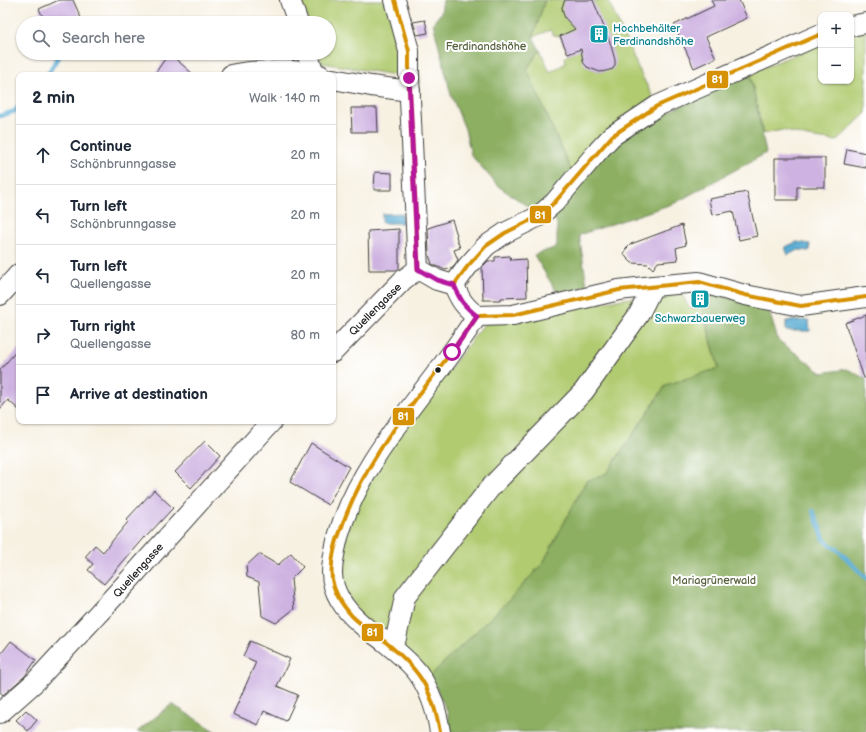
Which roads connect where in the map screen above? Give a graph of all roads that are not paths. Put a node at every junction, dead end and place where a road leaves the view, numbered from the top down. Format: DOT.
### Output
graph roads {
  1 [pos="290,0"];
  2 [pos="395,0"];
  3 [pos="296,16"];
  4 [pos="866,22"];
  5 [pos="854,25"];
  6 [pos="818,35"];
  7 [pos="310,60"];
  8 [pos="249,72"];
  9 [pos="295,72"];
  10 [pos="316,72"];
  11 [pos="336,80"];
  12 [pos="410,91"];
  13 [pos="418,269"];
  14 [pos="16,277"];
  15 [pos="454,285"];
  16 [pos="653,286"];
  17 [pos="0,295"];
  18 [pos="866,297"];
  19 [pos="477,316"];
  20 [pos="336,349"];
  21 [pos="269,424"];
  22 [pos="391,647"];
  23 [pos="0,713"];
  24 [pos="440,732"];
  1 -- 3 [label="street"];
  2 -- 12 [label="street"];
  4 -- 5 [label="street"];
  6 -- 15 [label="street"];
  7 -- 10 [label="street"];
  8 -- 9 [label="street"];
  11 -- 12 [label="street"];
  12 -- 13 [label="street"];
  13 -- 15 [label="street"];
  13 -- 20 [label="street, Quellengasse"];
  14 -- 17 [label="street"];
  15 -- 19 [label="street"];
  16 -- 18 [label="street"];
  16 -- 19 [label="street"];
  16 -- 22 [label="street"];
  19 -- 22 [label="street"];
  21 -- 23 [label="street, Quellengasse"];
  22 -- 24 [label="street"];
}
